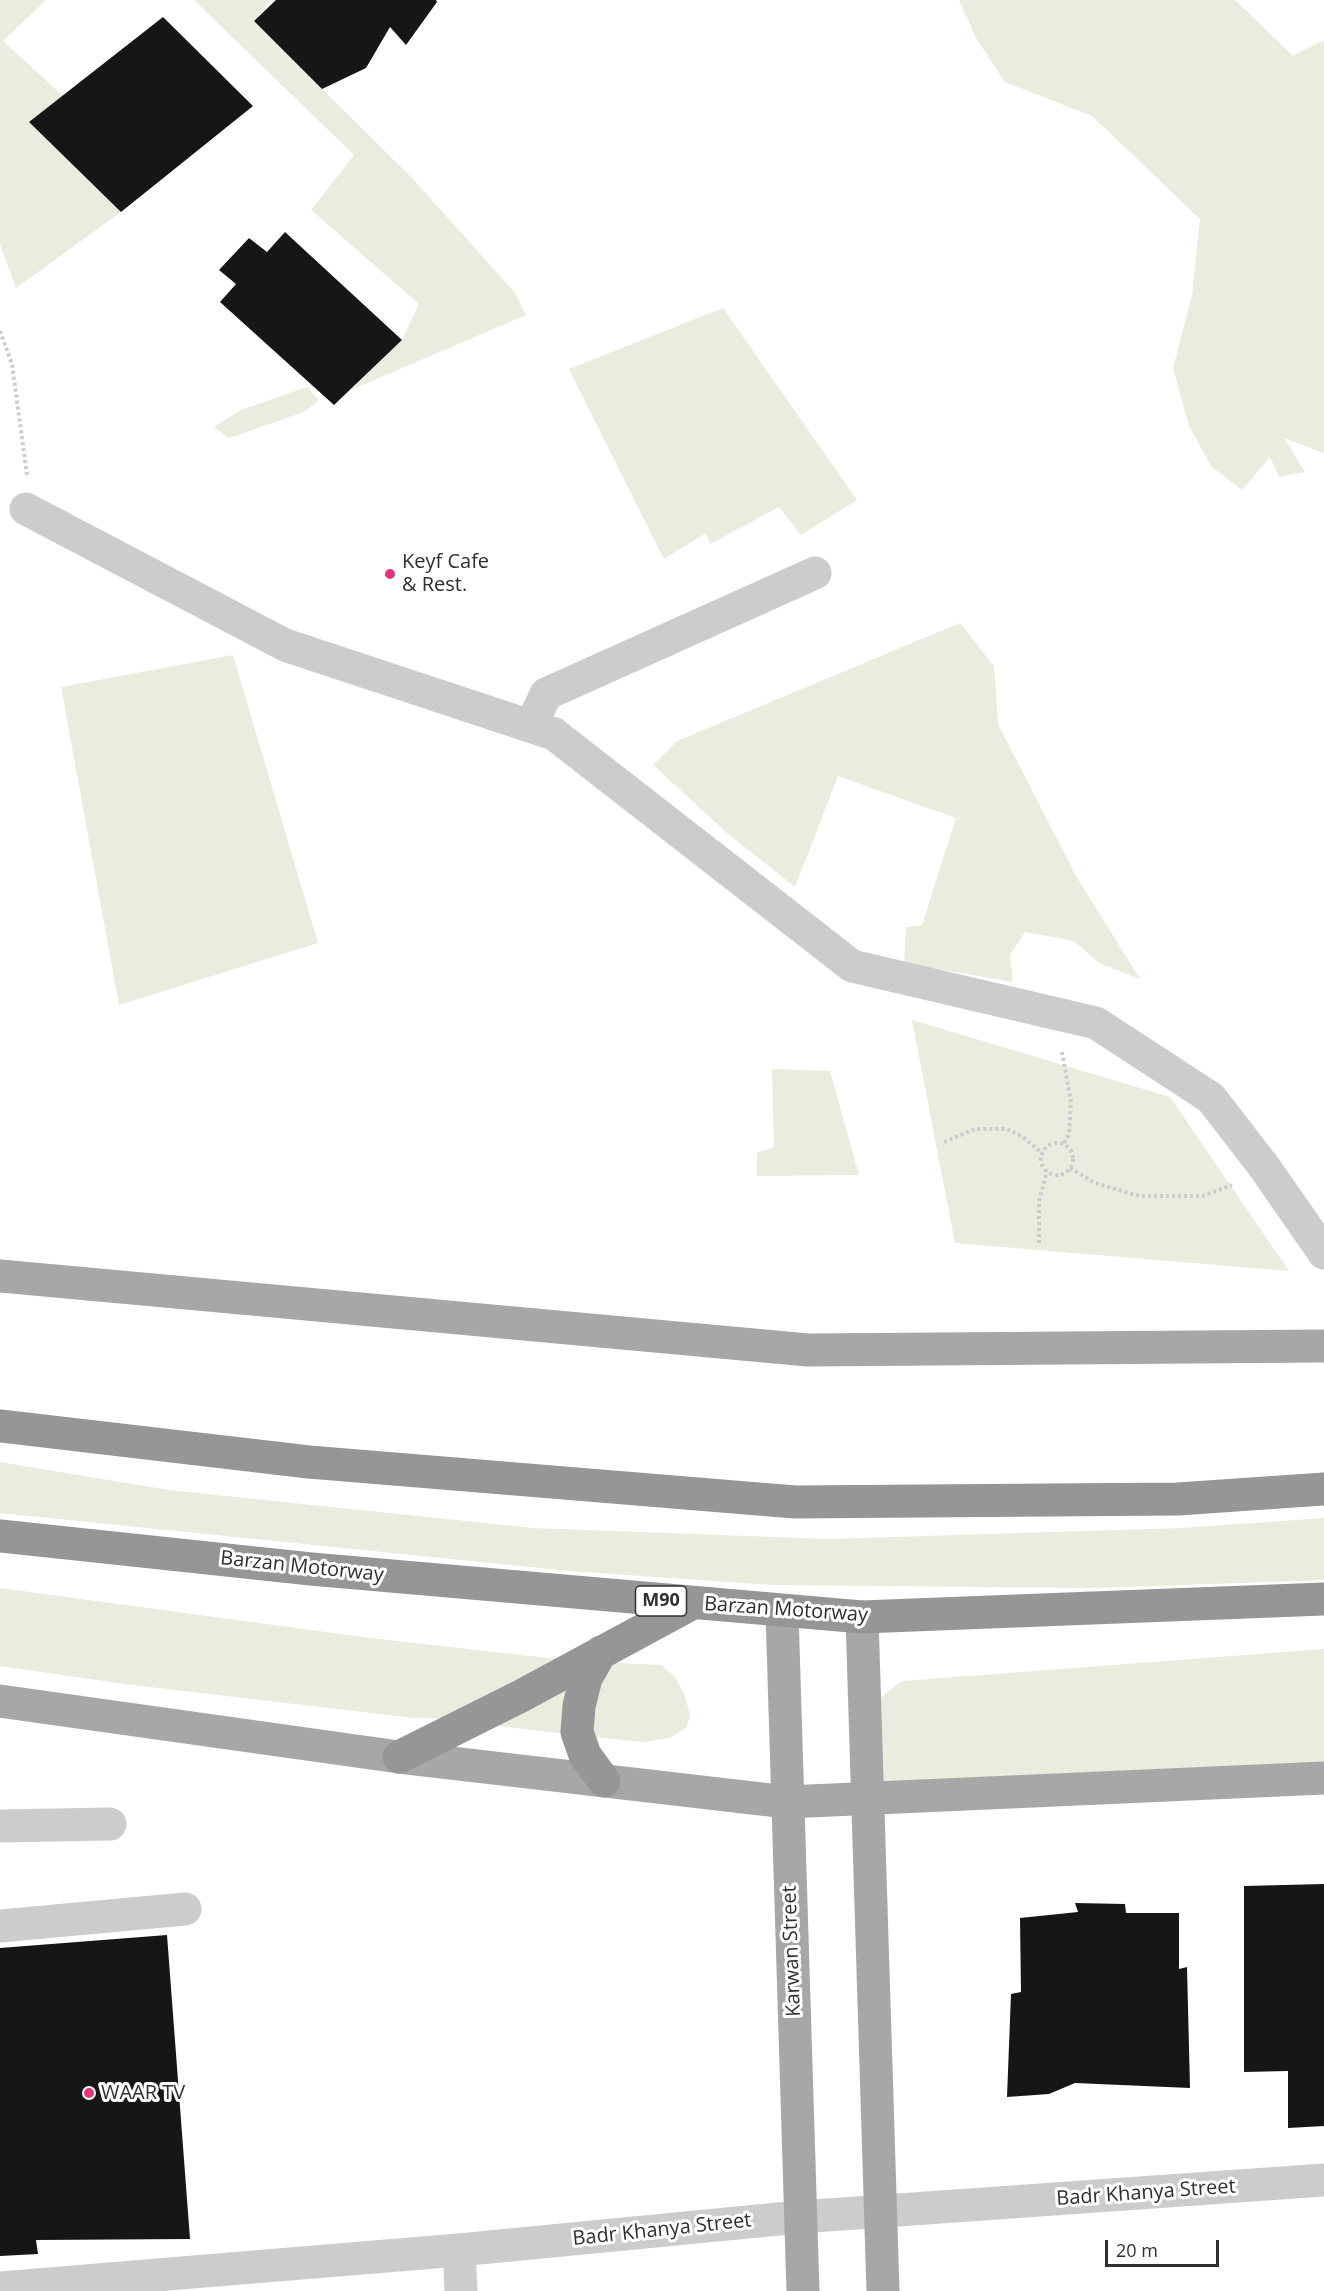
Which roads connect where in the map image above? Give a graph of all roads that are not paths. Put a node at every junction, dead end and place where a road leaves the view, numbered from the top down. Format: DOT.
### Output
graph roads {
  1 [pos="26,509"];
  2 [pos="815,573"];
  3 [pos="531,726"];
  4 [pos="1324,1252"];
  5 [pos="0,1276"];
  6 [pos="1324,1347"];
  7 [pos="0,1426"];
  8 [pos="1324,1489"];
  9 [pos="0,1536"];
  10 [pos="1324,1599"];
  11 [pos="691,1604"];
  12 [pos="782,1612"];
  13 [pos="862,1617"];
  14 [pos="601,1652"];
  15 [pos="0,1701"];
  16 [pos="399,1757"];
  17 [pos="1324,1778"];
  18 [pos="604,1781"];
  19 [pos="867,1800"];
  20 [pos="787,1802"];
  21 [pos="110,1824"];
  22 [pos="0,1827"];
  23 [pos="184,1909"];
  24 [pos="0,1926"];
  25 [pos="1324,2180"];
  26 [pos="879,2213"];
  27 [pos="799,2217"];
  28 [pos="459,2250"];
  29 [pos="0,2288"];
  30 [pos="461,2291"];
  31 [pos="803,2291"];
  32 [pos="883,2291"];
  1 -- 3 [label="street"];
  2 -- 3 [label="street"];
  3 -- 4 [label="street"];
  5 -- 6 [label="main road"];
  7 -- 8 [label="highway"];
  9 -- 11 [label="highway, Barzan Motorway / M90"];
  10 -- 13 [label="highway, Barzan Motorway / M90"];
  11 -- 12 [label="highway, Barzan Motorway / M90"];
  11 -- 14 [label="highway"];
  12 -- 13 [label="highway, Barzan Motorway / M90"];
  12 -- 20 [label="main road, Karwan Street"];
  13 -- 19 [label="main road"];
  14 -- 16 [label="highway"];
  14 -- 18 [label="highway"];
  15 -- 16 [label="main road"];
  16 -- 18 [label="main road"];
  17 -- 19 [label="main road"];
  18 -- 20 [label="main road"];
  19 -- 20 [label="main road"];
  19 -- 26 [label="main road"];
  20 -- 27 [label="main road, Karwan Street"];
  21 -- 22 [label="street"];
  23 -- 24 [label="street"];
  25 -- 26 [label="street, Badr Khanya Street"];
  26 -- 27 [label="street, Badr Khanya Street"];
  26 -- 32 [label="main road"];
  27 -- 28 [label="street, Badr Khanya Street"];
  27 -- 31 [label="main road, Karwan Street"];
  28 -- 29 [label="street, Badr Khanya Street"];
  28 -- 30 [label="street"];
}
